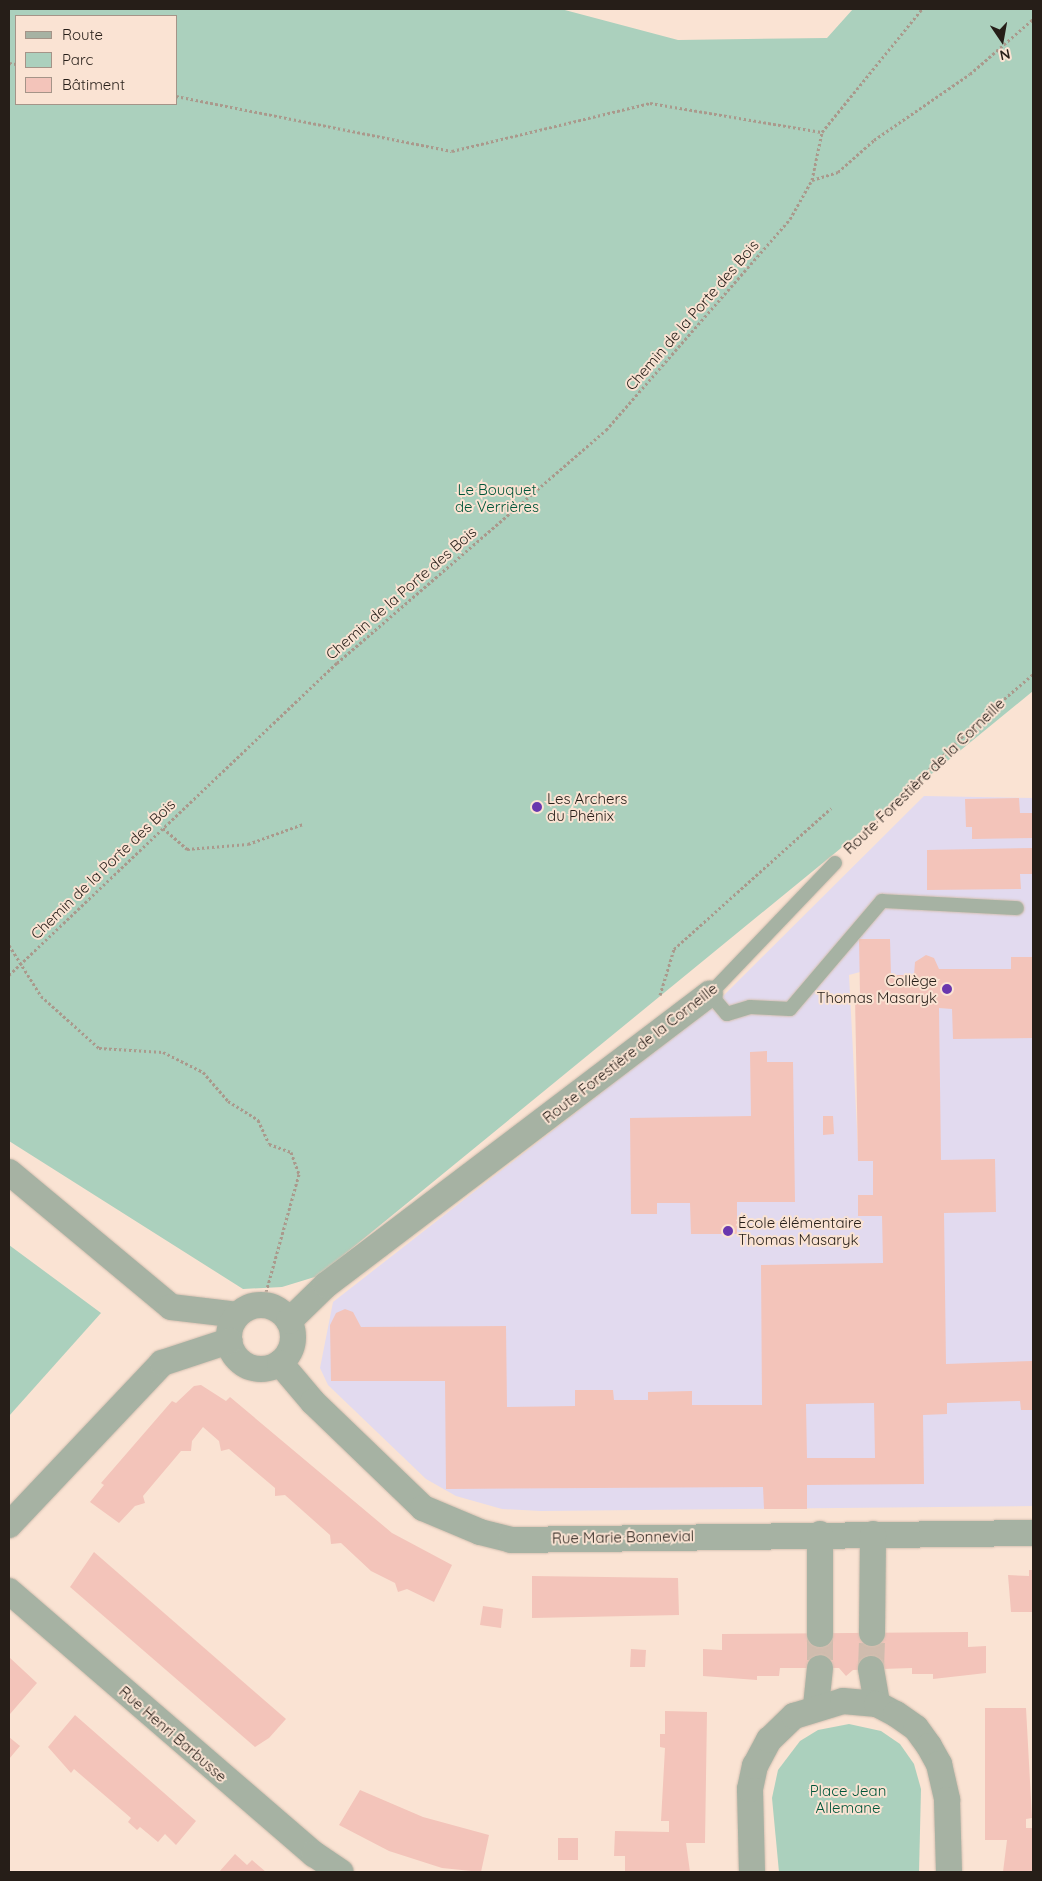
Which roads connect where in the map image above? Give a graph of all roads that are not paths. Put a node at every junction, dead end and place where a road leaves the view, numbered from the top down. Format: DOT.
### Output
graph roads {
  1 [pos="835,863"];
  2 [pos="1017,908"];
  3 [pos="710,994"];
  4 [pos="9,1172"];
  5 [pos="238,1315"];
  6 [pos="288,1321"];
  7 [pos="229,1341"];
  8 [pos="280,1363"];
  9 [pos="9,1525"];
  10 [pos="1033,1533"];
  11 [pos="820,1534"];
  12 [pos="873,1534"];
  13 [pos="9,1591"];
  14 [pos="872,1633"];
  15 [pos="820,1634"];
  16 [pos="820,1668"];
  17 [pos="872,1670"];
  18 [pos="877,1704"];
  19 [pos="816,1706"];
  20 [pos="341,1872"];
  21 [pos="752,1872"];
  22 [pos="949,1872"];
  1 -- 3 [label="lane, Route Forestière de la Corneille"];
  2 -- 3 [label="lane"];
  3 -- 6 [label="street, Route Forestière de la Corneille"];
  4 -- 5 [label="street"];
  5 -- 6 [label="street"];
  5 -- 7 [label="street"];
  6 -- 8 [label="street"];
  7 -- 8 [label="street"];
  7 -- 9 [label="street"];
  8 -- 11 [label="street, Rue Marie Bonnevial"];
  10 -- 12 [label="street, Rue Marie Bonnevial"];
  11 -- 12 [label="street, Rue Marie Bonnevial"];
  11 -- 15 [label="street"];
  12 -- 14 [label="street"];
  13 -- 20 [label="street, Rue Henri Barbusse"];
  16 -- 19 [label="street"];
  17 -- 18 [label="street"];
  18 -- 19 [label="street"];
  18 -- 22 [label="street"];
  19 -- 21 [label="street"];
}
